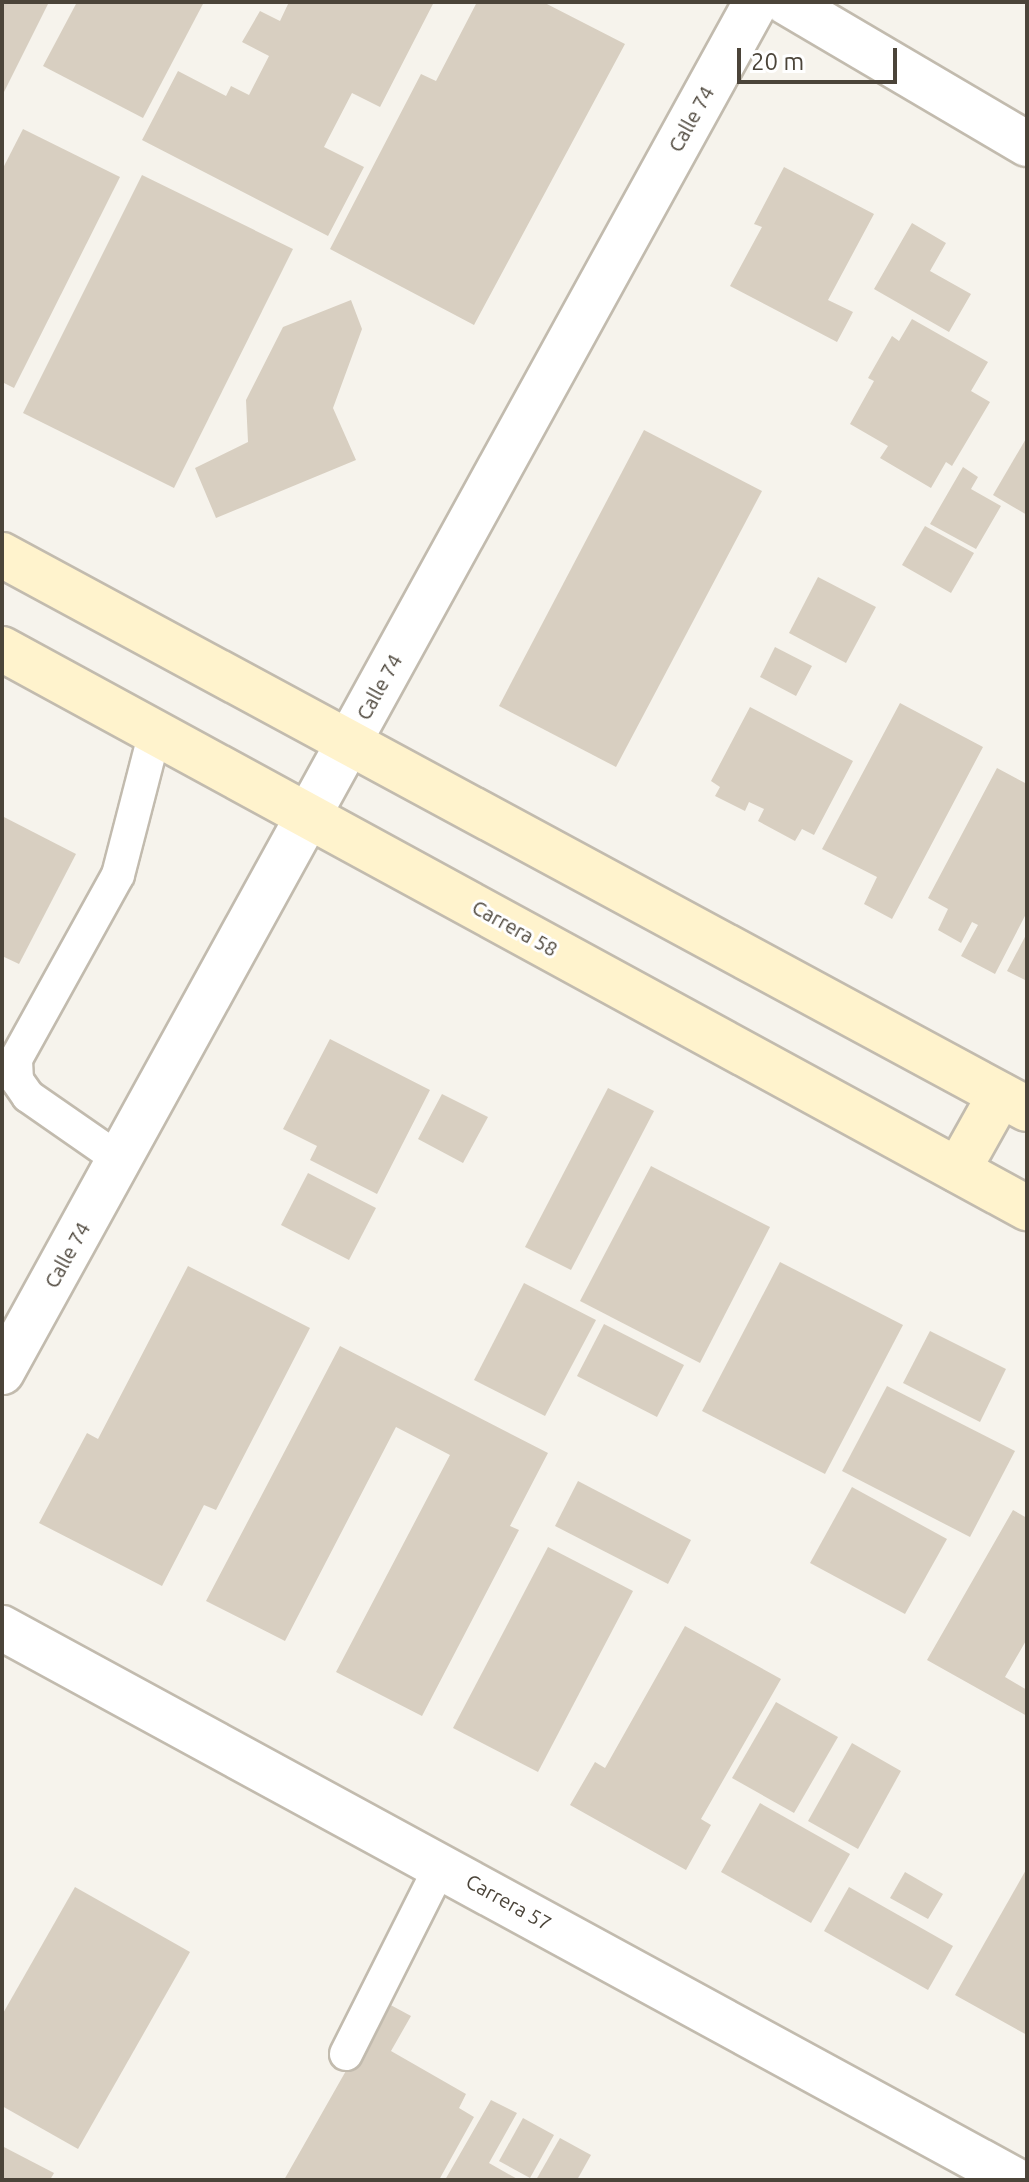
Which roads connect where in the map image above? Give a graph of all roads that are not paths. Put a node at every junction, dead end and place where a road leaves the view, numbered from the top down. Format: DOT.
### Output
graph roads {
  1 [pos="756,2"];
  2 [pos="786,2"];
  3 [pos="1026,142"];
  4 [pos="2,555"];
  5 [pos="2,649"];
  6 [pos="155,732"];
  7 [pos="347,744"];
  8 [pos="309,816"];
  9 [pos="1014,1102"];
  10 [pos="120,1160"];
  11 [pos="958,1170"];
  12 [pos="1027,1208"];
  13 [pos="2,1372"];
  14 [pos="2,1628"];
  15 [pos="441,1865"];
  16 [pos="346,2054"];
  17 [pos="1015,2180"];
  1 -- 7 [label="street, Calle 74"];
  2 -- 3 [label="street"];
  4 -- 7 [label="street"];
  5 -- 6 [label="street, Carrera 58"];
  6 -- 8 [label="street, Carrera 58"];
  6 -- 10 [label="lane"];
  7 -- 8 [label="street, Calle 74"];
  7 -- 9 [label="street"];
  8 -- 10 [label="street, Calle 74"];
  8 -- 11 [label="street, Carrera 58"];
  9 -- 11 [label="street"];
  10 -- 13 [label="street, Calle 74"];
  11 -- 12 [label="street, Carrera 58"];
  14 -- 15 [label="street, Carrera 57"];
  15 -- 16 [label="lane"];
  15 -- 17 [label="street, Carrera 57"];
}
